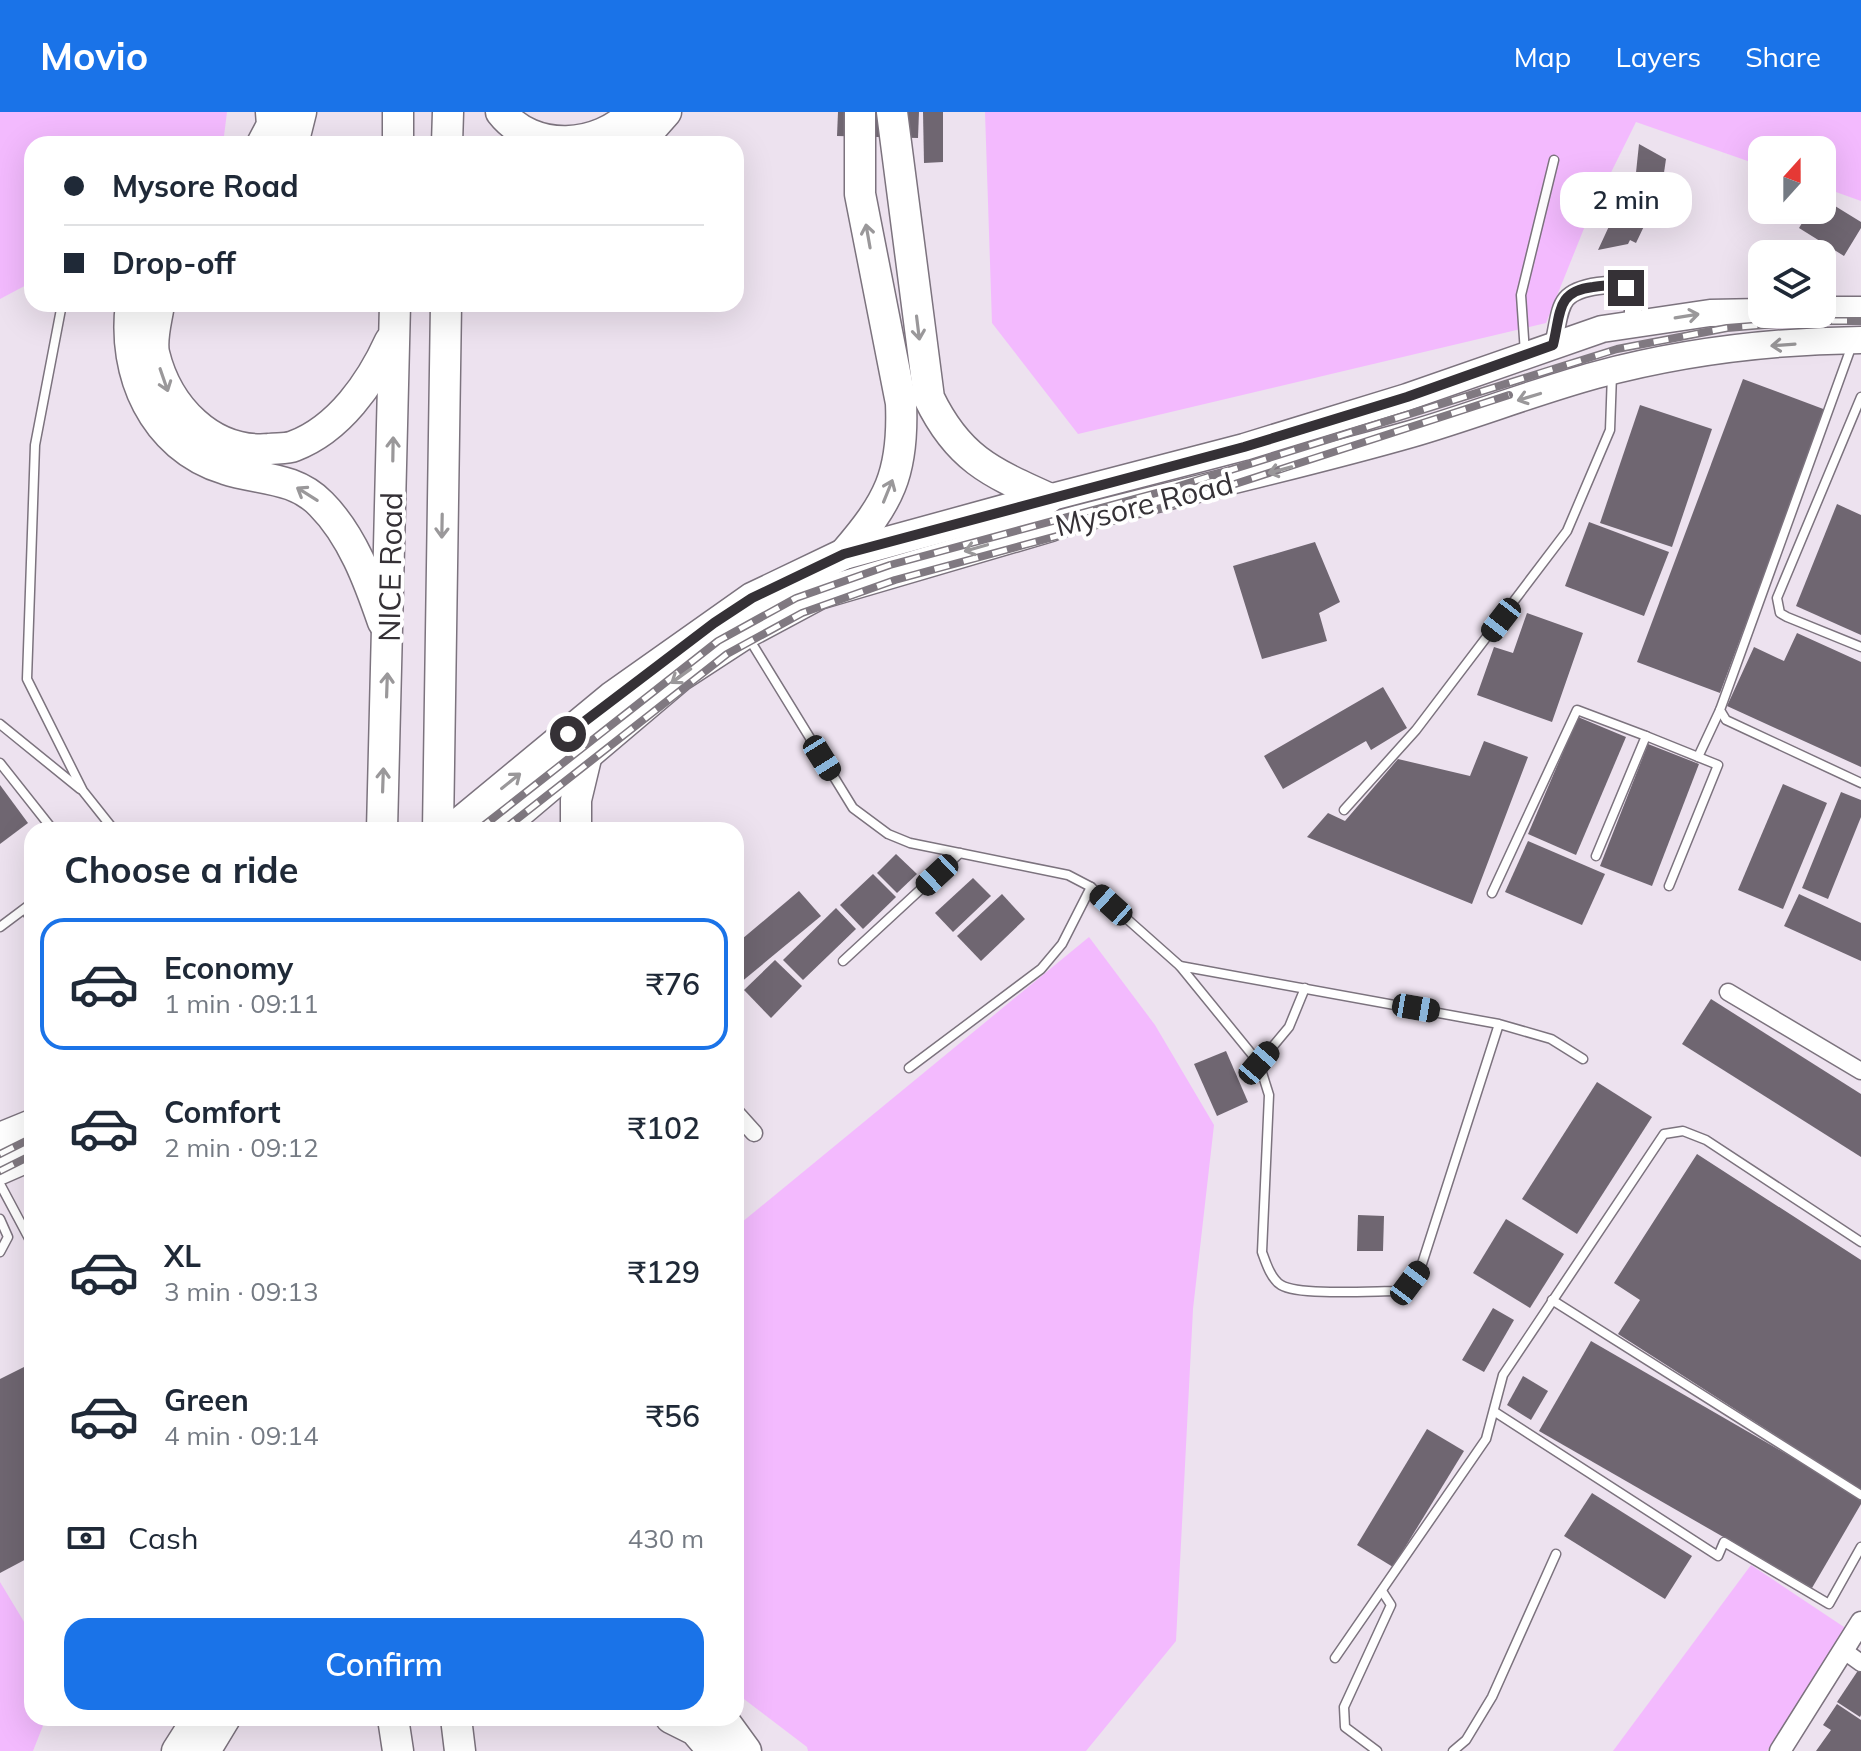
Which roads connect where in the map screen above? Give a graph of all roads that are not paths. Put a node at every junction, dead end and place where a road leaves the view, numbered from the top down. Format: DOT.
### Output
graph roads {
  1 [pos="271,112"];
  2 [pos="301,112"];
  3 [pos="398,112"];
  4 [pos="448,112"];
  5 [pos="501,112"];
  6 [pos="633,112"];
  7 [pos="666,112"];
  8 [pos="860,112"];
  9 [pos="892,112"];
  10 [pos="266,136"];
  11 [pos="295,136"];
  12 [pos="398,136"];
  13 [pos="447,136"];
  14 [pos="532,136"];
  15 [pos="592,136"];
  16 [pos="642,136"];
  17 [pos="1554,160"];
  18 [pos="1836,310"];
  19 [pos="1861,310"];
  20 [pos="60,312"];
  21 [pos="130,312"];
  22 [pos="158,312"];
  23 [pos="446,312"];
  24 [pos="460,312"];
  25 [pos="1748,312"];
  26 [pos="395,317"];
  27 [pos="1633,324"];
  28 [pos="1602,329"];
  29 [pos="1857,340"];
  30 [pos="1553,345"];
  31 [pos="1525,354"];
  32 [pos="446,371"];
  33 [pos="1604,374"];
  34 [pos="1861,397"];
  35 [pos="1050,512"];
  36 [pos="844,554"];
  37 [pos="746,633"];
  38 [pos="389,639"];
  39 [pos="1861,647"];
  40 [pos="1720,710"];
  41 [pos="0,724"];
  42 [pos="1646,736"];
  43 [pos="587,754"];
  44 [pos="1698,757"];
  45 [pos="0,763"];
  46 [pos="1861,783"];
  47 [pos="83,791"];
  48 [pos="1344,810"];
  49 [pos="47,822"];
  50 [pos="108,822"];
  51 [pos="382,822"];
  52 [pos="438,822"];
  53 [pos="461,822"];
  54 [pos="507,822"];
  55 [pos="576,822"];
  56 [pos="960,853"];
  57 [pos="1596,856"];
  58 [pos="1669,886"];
  59 [pos="1091,887"];
  60 [pos="1492,893"];
  61 [pos="24,909"];
  62 [pos="0,927"];
  63 [pos="843,961"];
  64 [pos="1180,966"];
  65 [pos="1305,988"];
  66 [pos="1728,992"];
  67 [pos="1499,1024"];
  68 [pos="1583,1059"];
  69 [pos="1259,1063"];
  70 [pos="909,1068"];
  71 [pos="1861,1071"];
  72 [pos="744,1122"];
  73 [pos="24,1128"];
  74 [pos="754,1133"];
  75 [pos="0,1138"];
  76 [pos="24,1158"];
  77 [pos="0,1169"];
  78 [pos="0,1184"];
  79 [pos="0,1219"];
  80 [pos="24,1229"];
  81 [pos="1861,1242"];
  82 [pos="0,1252"];
  83 [pos="1552,1300"];
  84 [pos="1495,1412"];
  85 [pos="1861,1495"];
  86 [pos="1861,1547"];
  87 [pos="1556,1554"];
  88 [pos="1382,1591"];
  89 [pos="1861,1622"];
  90 [pos="1843,1650"];
  91 [pos="1335,1658"];
  92 [pos="1861,1663"];
  93 [pos="193,1726"];
  94 [pos="220,1726"];
  95 [pos="394,1726"];
  96 [pos="457,1726"];
  97 [pos="687,1726"];
  98 [pos="728,1726"];
  99 [pos="1787,1749"];
  100 [pos="177,1751"];
  101 [pos="205,1751"];
  102 [pos="398,1751"];
  103 [pos="460,1751"];
  104 [pos="713,1751"];
  105 [pos="746,1751"];
  106 [pos="1377,1751"];
  107 [pos="1453,1751"];
  1 -- 10 [label="highway"];
  2 -- 11 [label="highway"];
  3 -- 12 [label="highway"];
  4 -- 13 [label="highway"];
  5 -- 14 [label="highway"];
  6 -- 15 [label="highway"];
  7 -- 16 [label="highway"];
  36 -- 8 [label="highway, one-way"];
  9 -- 35 [label="highway, one-way"];
  17 -- 31 [label="lane"];
  18 -- 19 [label="highway"];
  20 -- 47 [label="lane"];
  38 -- 21 [label="highway, one-way"];
  22 -- 26 [label="highway, one-way"];
  23 -- 32 [label="highway, NICE Road"];
  24 -- 32 [label="highway"];
  27 -- 25 [label="highway, Mysore Road, one-way"];
  38 -- 26 [label="highway, NICE Road, one-way"];
  27 -- 28 [label="highway, Mysore Road"];
  27 -- 30 [label="street"];
  28 -- 30 [label="highway, Mysore Road"];
  28 -- 33 [label="highway"];
  29 -- 33 [label="highway, Mysore Road, one-way"];
  29 -- 40 [label="lane"];
  30 -- 31 [label="highway, Mysore Road"];
  31 -- 35 [label="highway, Mysore Road"];
  32 -- 52 [label="highway, NICE Road, one-way"];
  33 -- 35 [label="highway, Mysore Road, one-way"];
  33 -- 48 [label="lane"];
  34 -- 39 [label="lane"];
  35 -- 36 [label="highway, Mysore Road"];
  35 -- 37 [label="highway, Mysore Road, one-way"];
  53 -- 36 [label="highway, Mysore Road, one-way"];
  37 -- 43 [label="highway, Mysore Road, one-way"];
  37 -- 56 [label="lane"];
  51 -- 38 [label="highway, NICE Road, one-way"];
  40 -- 44 [label="lane"];
  40 -- 46 [label="lane"];
  41 -- 47 [label="lane"];
  42 -- 44 [label="lane"];
  42 -- 57 [label="lane"];
  42 -- 60 [label="lane"];
  43 -- 54 [label="highway, Mysore Road"];
  43 -- 55 [label="highway"];
  44 -- 58 [label="lane"];
  45 -- 49 [label="lane"];
  47 -- 50 [label="lane"];
  56 -- 59 [label="lane"];
  56 -- 63 [label="lane"];
  59 -- 64 [label="lane"];
  59 -- 70 [label="lane"];
  61 -- 62 [label="lane"];
  64 -- 65 [label="lane"];
  64 -- 69 [label="lane"];
  65 -- 67 [label="lane"];
  65 -- 69 [label="lane"];
  66 -- 71 [label="street"];
  67 -- 68 [label="lane"];
  67 -- 69 [label="lane"];
  72 -- 74 [label="street"];
  73 -- 75 [label="highway"];
  76 -- 77 [label="highway"];
  78 -- 80 [label="lane"];
  79 -- 82 [label="lane"];
  81 -- 83 [label="lane"];
  83 -- 84 [label="lane"];
  83 -- 85 [label="lane"];
  84 -- 86 [label="lane"];
  84 -- 88 [label="lane"];
  87 -- 107 [label="lane"];
  88 -- 91 [label="lane"];
  88 -- 106 [label="lane"];
  89 -- 90 [label="street"];
  90 -- 92 [label="street"];
  90 -- 99 [label="street"];
  93 -- 100 [label="highway"];
  94 -- 101 [label="highway"];
  95 -- 102 [label="highway"];
  96 -- 103 [label="highway"];
  97 -- 104 [label="highway"];
  98 -- 105 [label="highway"];
}
